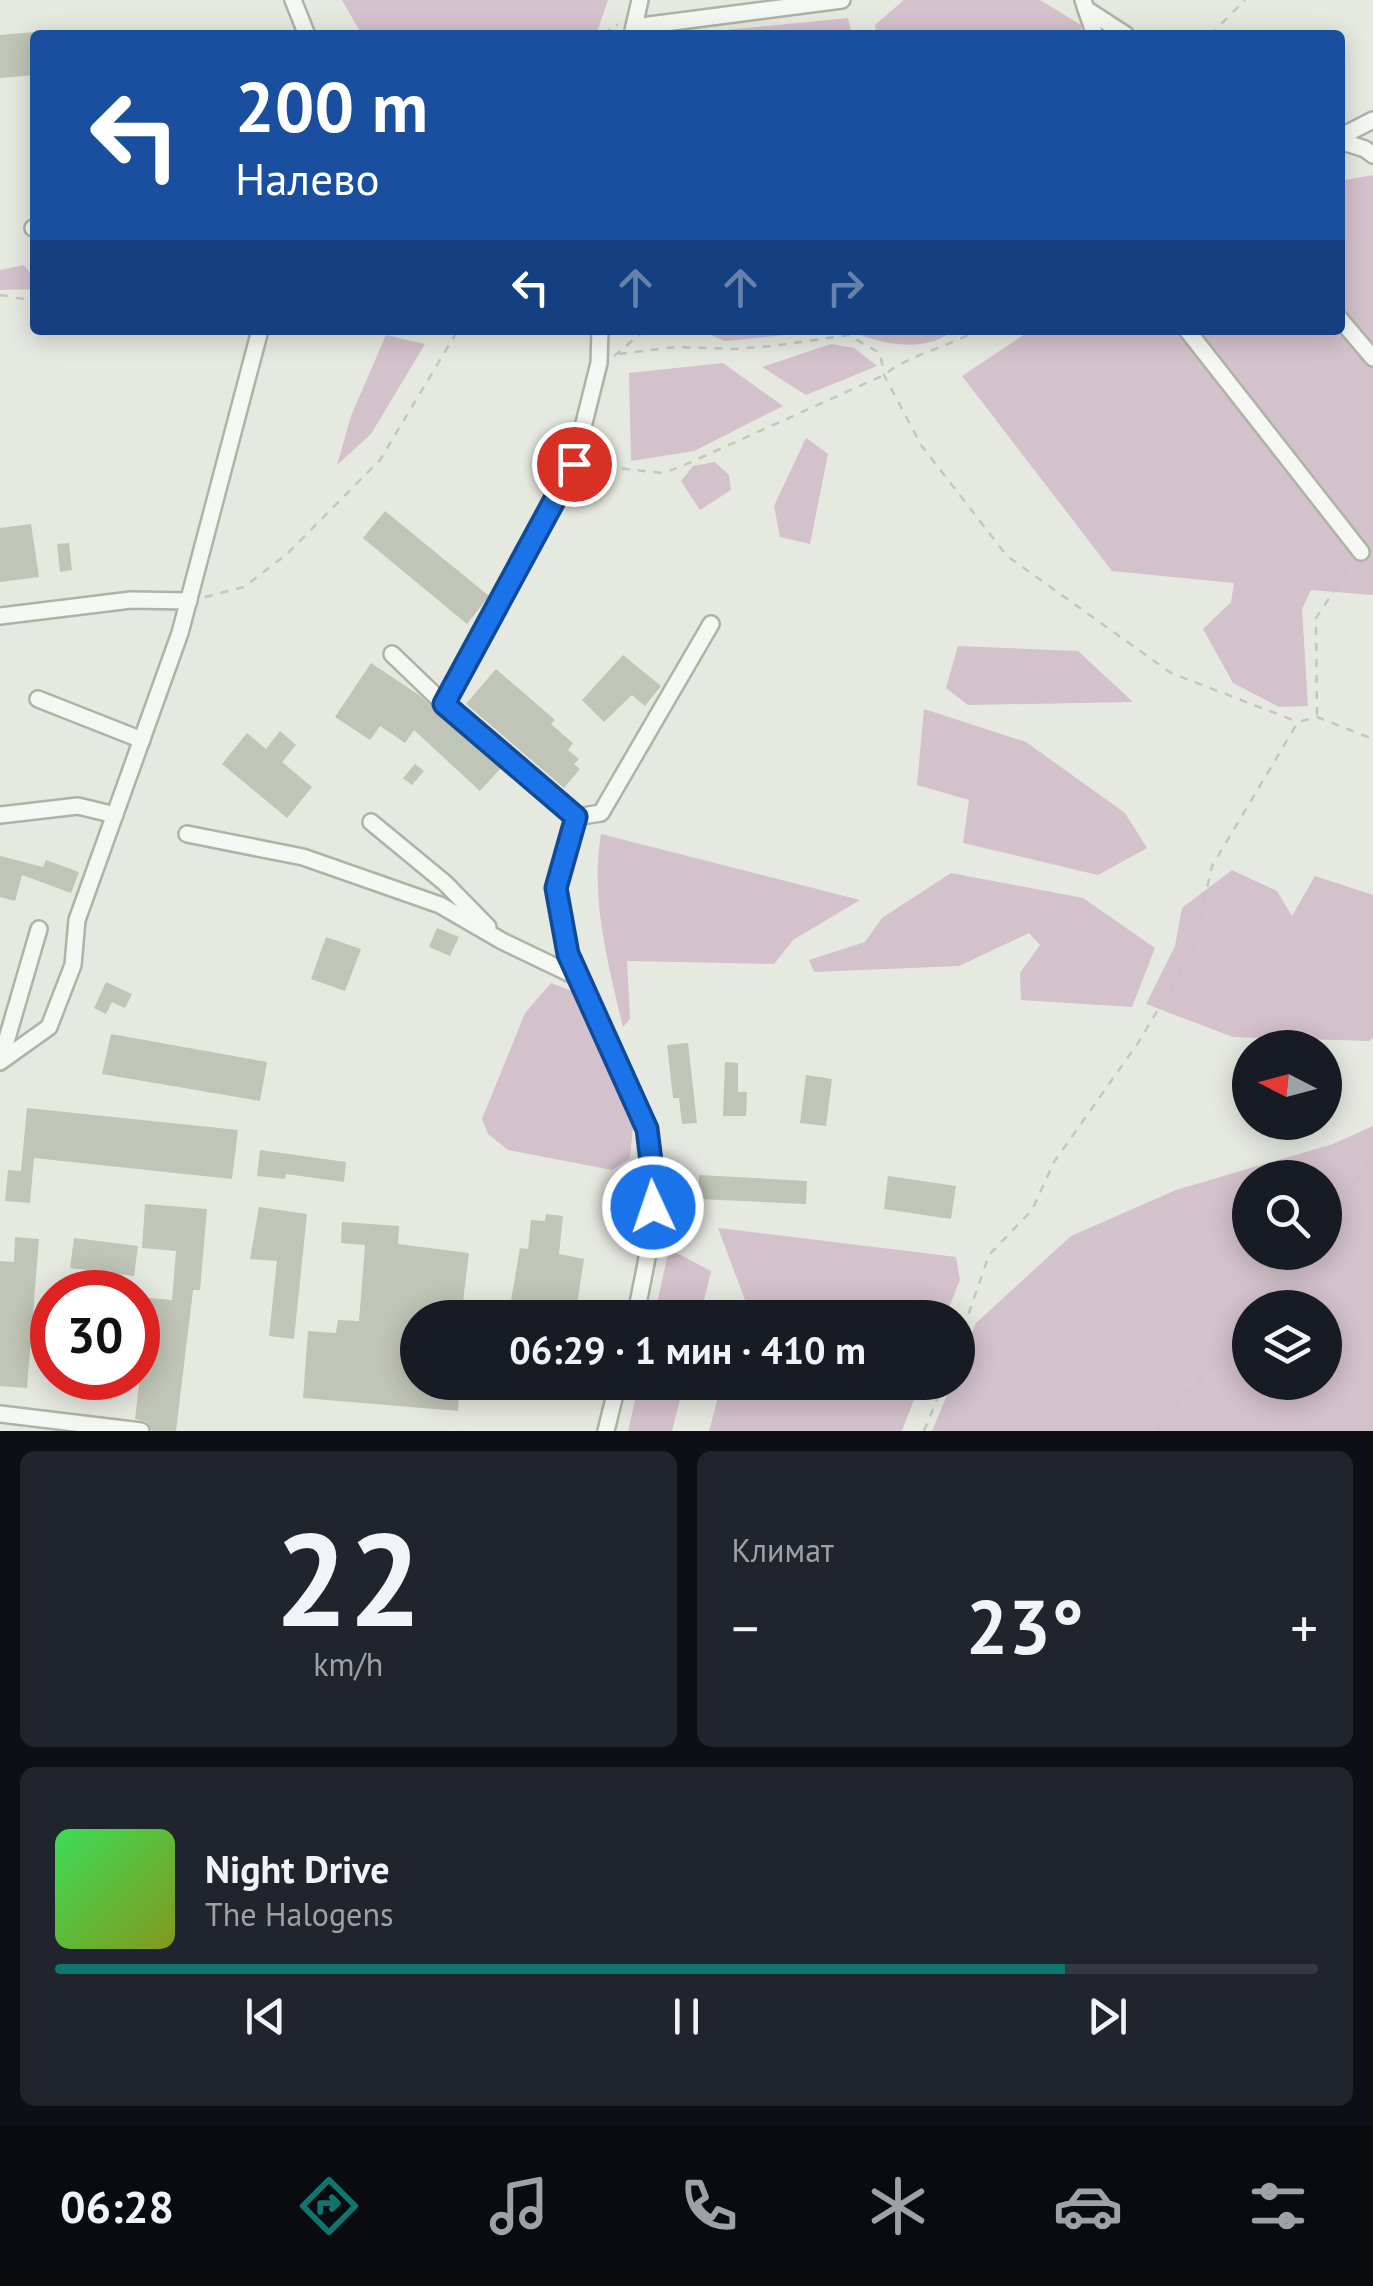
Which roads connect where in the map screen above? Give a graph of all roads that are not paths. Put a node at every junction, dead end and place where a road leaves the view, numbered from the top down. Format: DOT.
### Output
graph roads {
  1 [pos="293,0"];
  2 [pos="640,0"];
  3 [pos="842,0"];
  4 [pos="1085,4"];
  5 [pos="304,30"];
  6 [pos="633,30"];
  7 [pos="640,30"];
  8 [pos="1094,30"];
  9 [pos="1119,30"];
  10 [pos="1373,120"];
  11 [pos="1345,136"];
  12 [pos="1345,141"];
  13 [pos="1373,155"];
  14 [pos="1345,325"];
  15 [pos="259,335"];
  16 [pos="600,335"];
  17 [pos="1191,335"];
  18 [pos="1373,358"];
  19 [pos="1361,552"];
  20 [pos="189,601"];
  21 [pos="0,616"];
  22 [pos="711,624"];
  23 [pos="392,654"];
  24 [pos="38,699"];
  25 [pos="444,704"];
  26 [pos="142,740"];
  27 [pos="115,815"];
  28 [pos="0,816"];
  29 [pos="576,817"];
  30 [pos="371,822"];
  31 [pos="187,834"];
  32 [pos="40,929"];
  33 [pos="502,941"];
  34 [pos="578,978"];
  35 [pos="0,1041"];
  36 [pos="0,1060"];
  37 [pos="638,1300"];
  38 [pos="614,1400"];
  39 [pos="0,1414"];
  40 [pos="142,1431"];
  41 [pos="606,1431"];
  1 -- 5 [label="street"];
  2 -- 6 [label="street"];
  3 -- 7 [label="street"];
  4 -- 8 [label="street"];
  4 -- 9 [label="street"];
  10 -- 11 [label="street"];
  12 -- 13 [label="street"];
  14 -- 18 [label="street"];
  15 -- 20 [label="street"];
  16 -- 25 [label="street"];
  17 -- 19 [label="street"];
  20 -- 21 [label="street"];
  20 -- 26 [label="street"];
  22 -- 29 [label="street"];
  23 -- 25 [label="street"];
  24 -- 26 [label="street"];
  25 -- 29 [label="street"];
  26 -- 27 [label="street"];
  27 -- 28 [label="street"];
  27 -- 36 [label="street"];
  29 -- 34 [label="street"];
  30 -- 33 [label="street"];
  31 -- 33 [label="street"];
  32 -- 36 [label="street"];
  33 -- 34 [label="street"];
  34 -- 37 [label="street"];
  35 -- 36 [label="street"];
  38 -- 41 [label="street"];
  39 -- 40 [label="street"];
}
